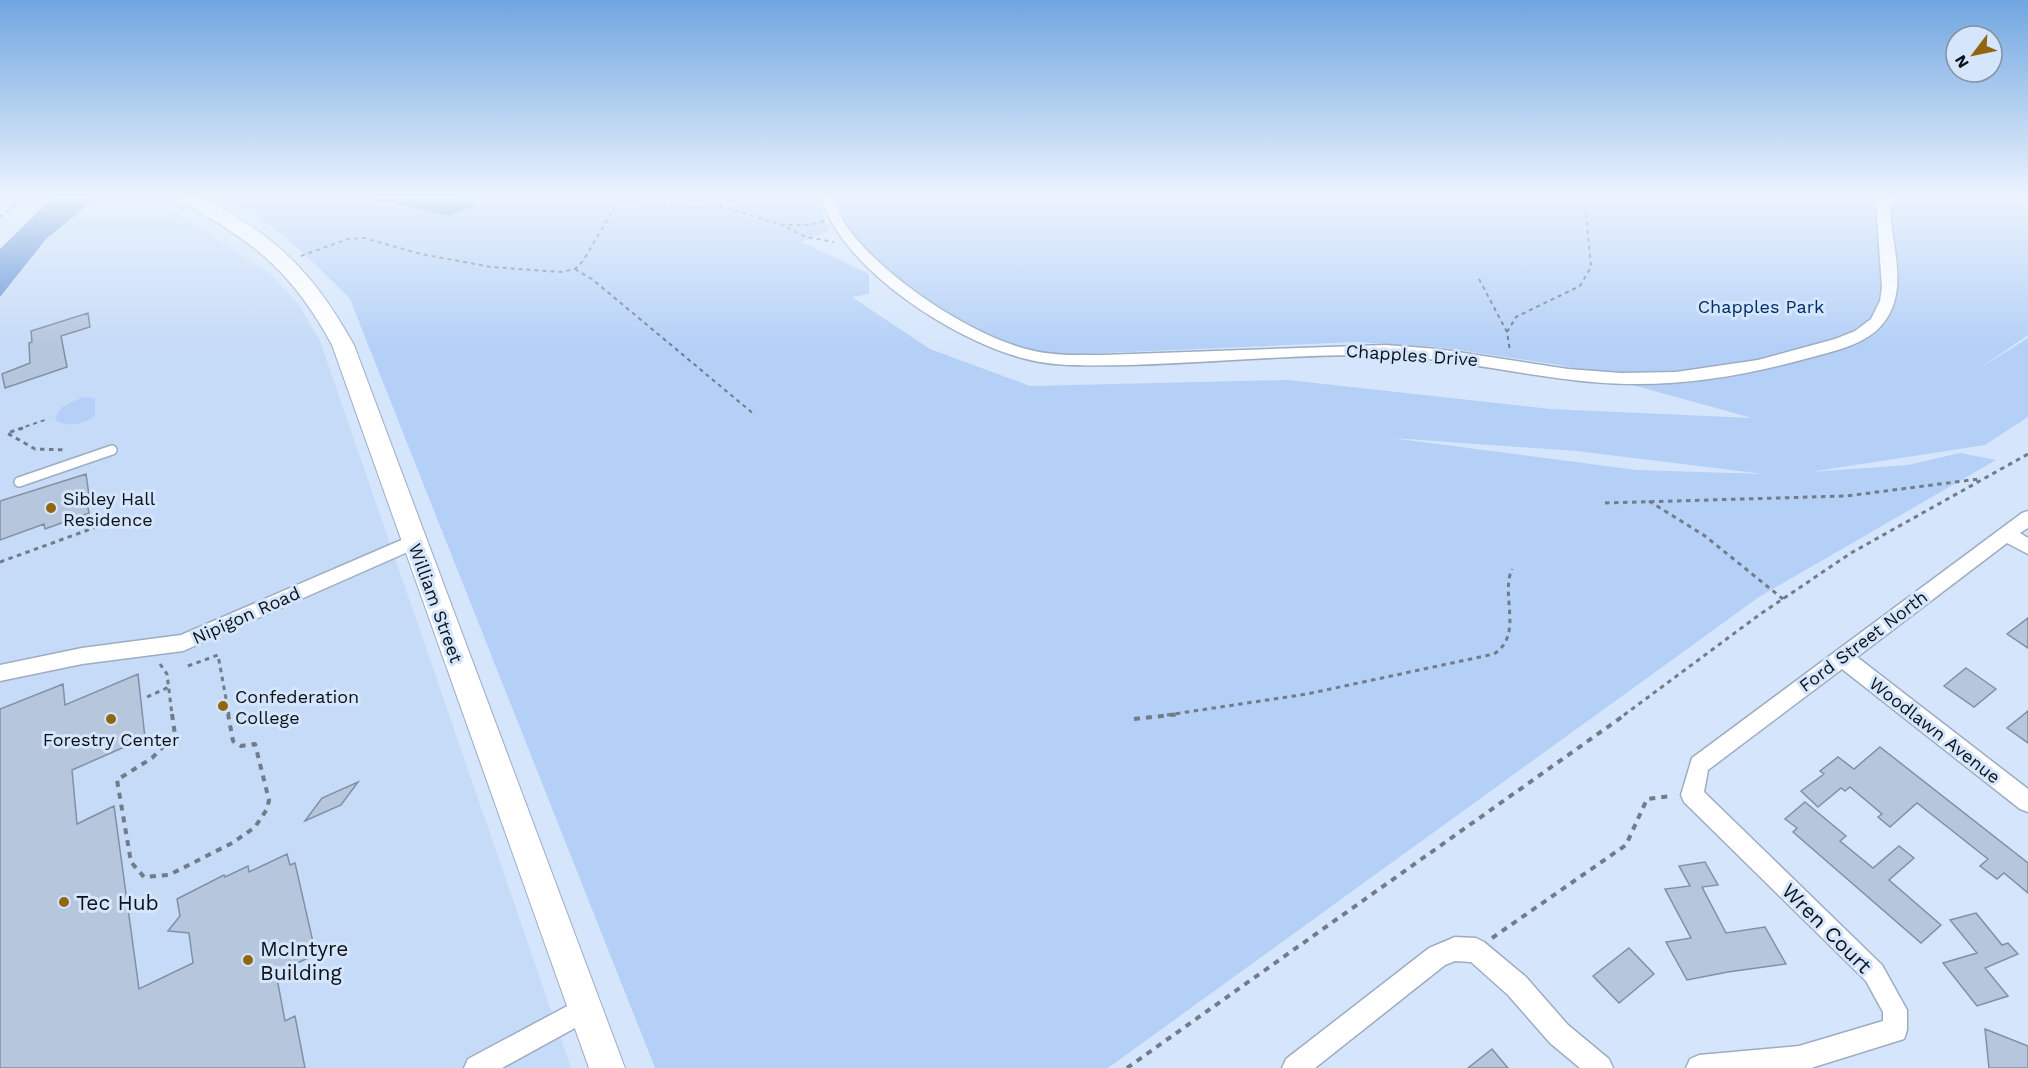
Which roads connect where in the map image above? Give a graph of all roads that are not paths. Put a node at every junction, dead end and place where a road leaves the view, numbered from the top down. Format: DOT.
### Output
graph roads {
  1 [pos="266,247"];
  2 [pos="855,247"];
  3 [pos="1885,247"];
  4 [pos="112,450"];
  5 [pos="19,482"];
  6 [pos="2028,518"];
  7 [pos="2007,534"];
  8 [pos="413,542"];
  9 [pos="2028,547"];
  10 [pos="1842,657"];
  11 [pos="0,673"];
  12 [pos="1692,795"];
  13 [pos="2028,802"];
  14 [pos="586,1008"];
  15 [pos="477,1068"];
  16 [pos="607,1068"];
  17 [pos="1295,1068"];
  18 [pos="1600,1068"];
  19 [pos="1699,1068"];
  1 -- 8 [label="street, William Street"];
  2 -- 3 [label="street, Chapples Drive"];
  4 -- 5 [label="lane"];
  6 -- 7 [label="street, Ford Street North"];
  7 -- 9 [label="street"];
  7 -- 10 [label="street, Ford Street North"];
  8 -- 11 [label="street, Nipigon Road"];
  8 -- 14 [label="street, William Street"];
  10 -- 12 [label="street, Ford Street North"];
  10 -- 13 [label="street, Woodlawn Avenue"];
  12 -- 19 [label="street, Wren Court"];
  14 -- 15 [label="street"];
  14 -- 16 [label="street, William Street"];
  17 -- 18 [label="street"];
}
